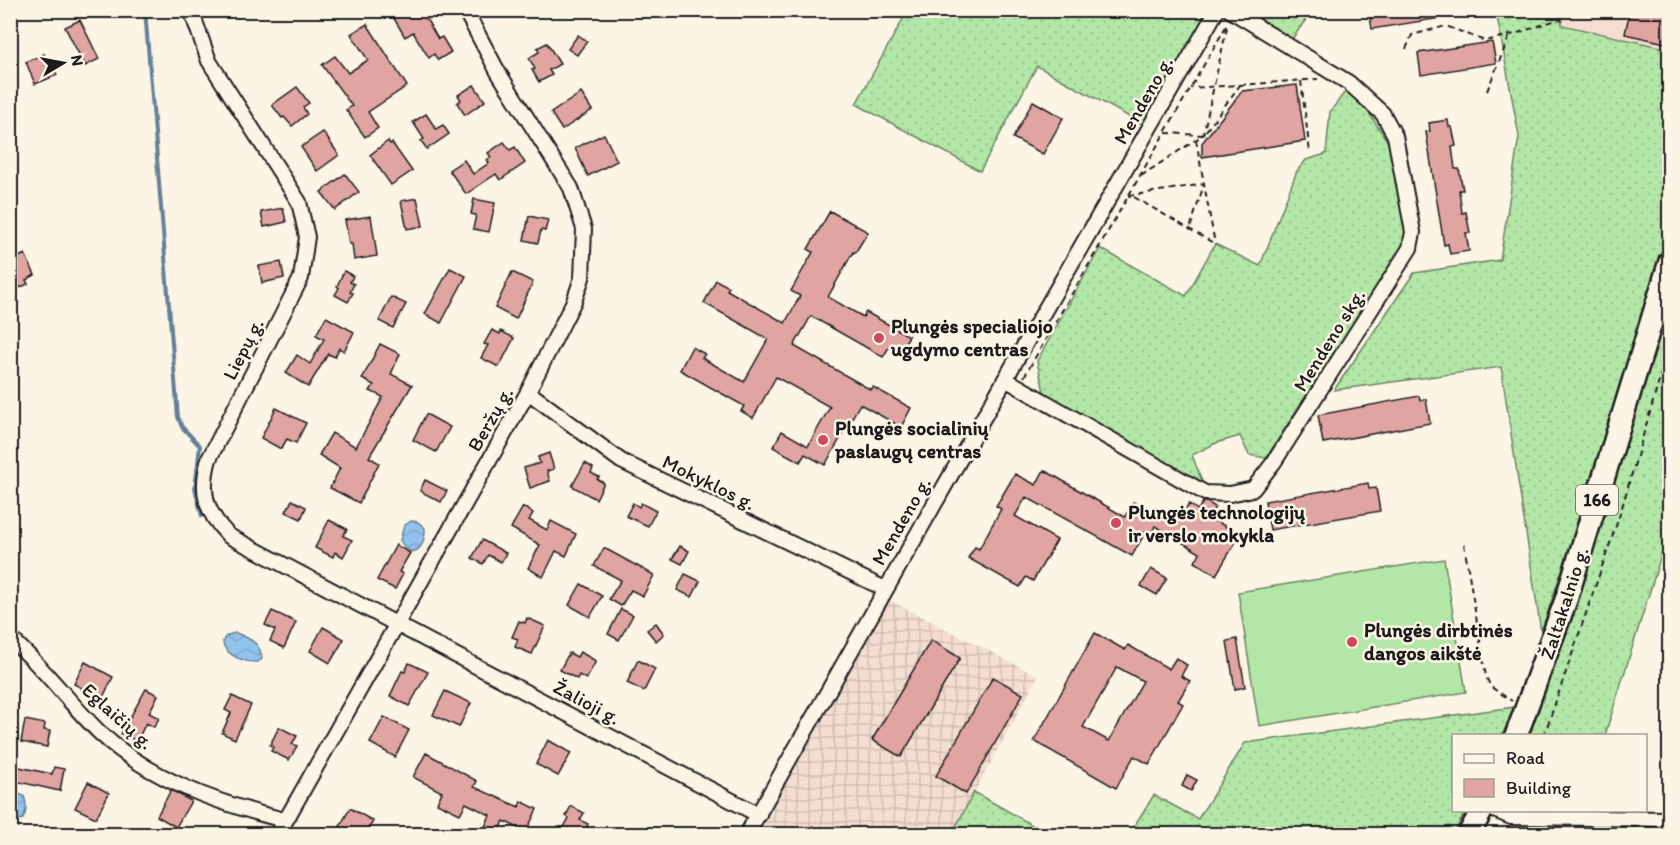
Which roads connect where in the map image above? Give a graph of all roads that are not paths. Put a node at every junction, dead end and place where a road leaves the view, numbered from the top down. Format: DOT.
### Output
graph roads {
  1 [pos="191,10"];
  2 [pos="465,10"];
  3 [pos="1217,10"];
  4 [pos="1230,10"];
  5 [pos="1670,261"];
  6 [pos="1665,291"];
  7 [pos="1005,379"];
  8 [pos="528,392"];
  9 [pos="885,589"];
  10 [pos="396,624"];
  11 [pos="10,638"];
  12 [pos="1516,734"];
  13 [pos="1481,812"];
  14 [pos="1499,812"];
  15 [pos="759,814"];
  16 [pos="1670,819"];
  17 [pos="284,820"];
  18 [pos="278,834"];
  19 [pos="747,834"];
  20 [pos="1469,834"];
  1 -- 10 [label="street, Liepų g."];
  2 -- 8 [label="street, Beržų g."];
  3 -- 7 [label="street, Mendeno g."];
  4 -- 7 [label="street, Mendeno skg."];
  5 -- 6 [label="main road, Žaltakalnio g. / 166"];
  6 -- 12 [label="main road, Žaltakalnio g. / 166"];
  7 -- 9 [label="street, Mendeno g."];
  8 -- 9 [label="street, Mokyklos g."];
  8 -- 10 [label="street, Beržų g."];
  9 -- 15 [label="street, Mendeno g."];
  10 -- 15 [label="street, Žalioji g."];
  10 -- 17 [label="street, Beržų g."];
  11 -- 17 [label="street, Eglaičių g."];
  13 -- 20 [label="main road"];
  14 -- 16 [label="street"];
  15 -- 19 [label="street, Mendeno g."];
  17 -- 18 [label="street, Beržų g."];
}
